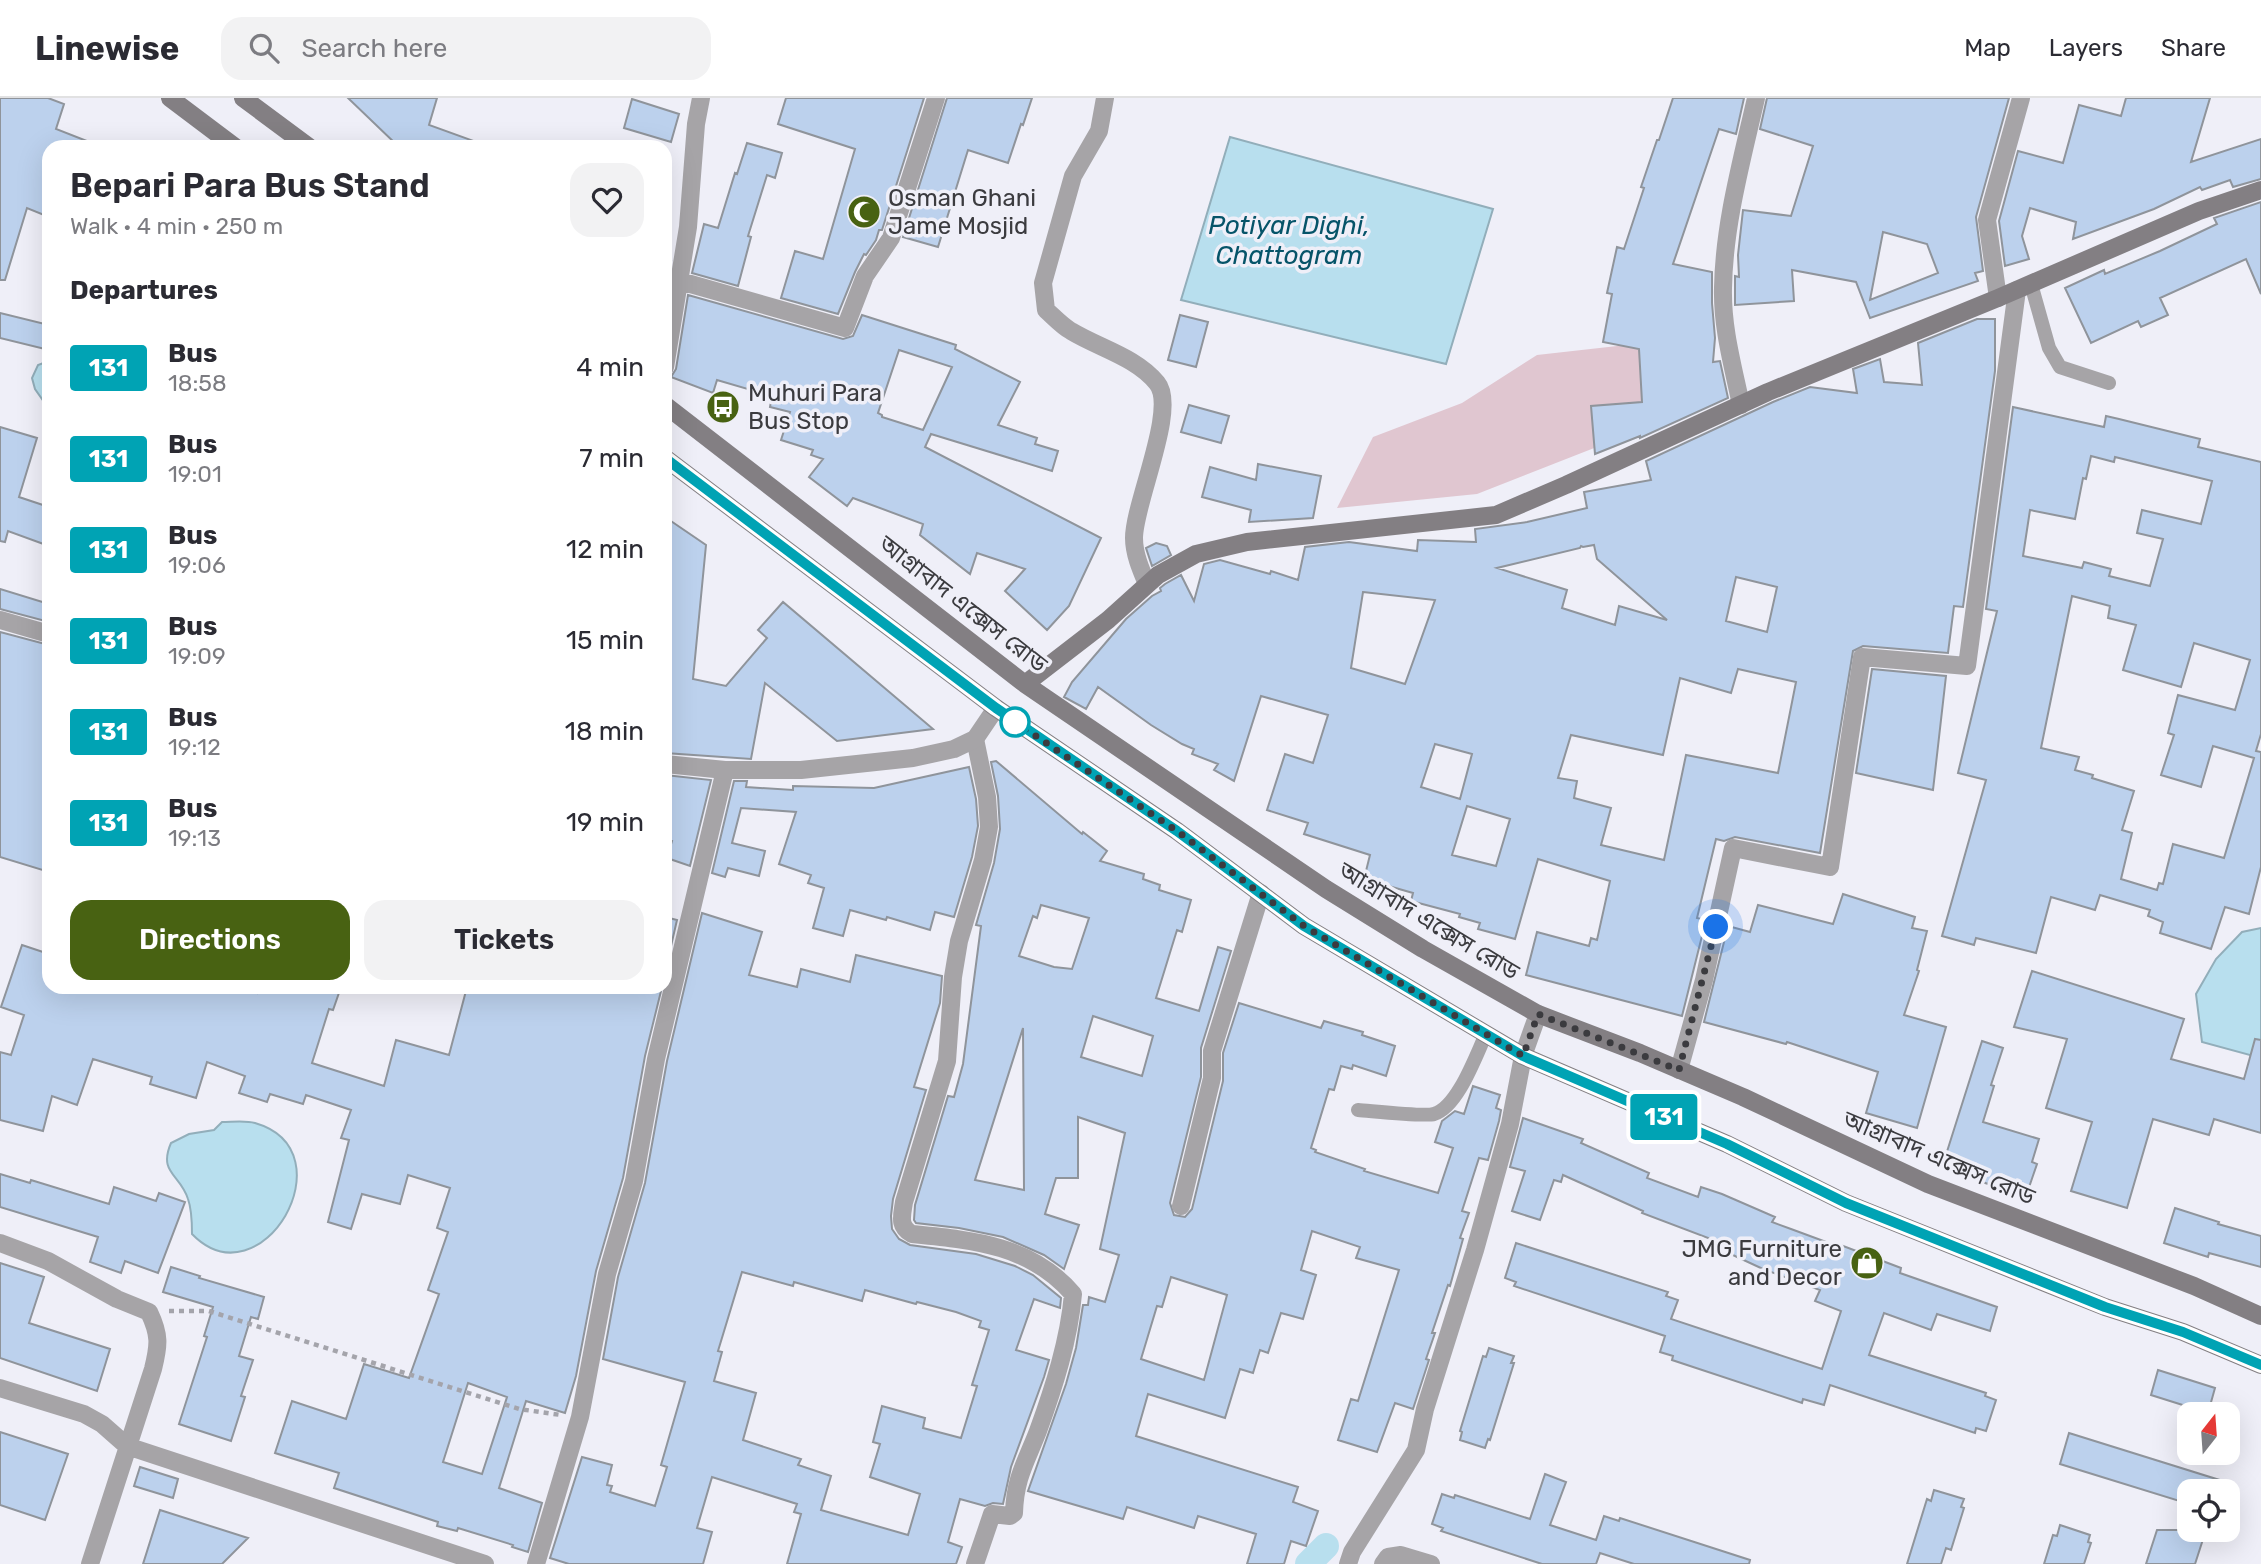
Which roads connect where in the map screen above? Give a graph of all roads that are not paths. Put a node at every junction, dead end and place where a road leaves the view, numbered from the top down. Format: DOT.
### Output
graph roads {
  1 [pos="170,98"];
  2 [pos="243,98"];
  3 [pos="701,98"];
  4 [pos="936,98"];
  5 [pos="1105,98"];
  6 [pos="1756,98"];
  7 [pos="2021,98"];
  8 [pos="226,140"];
  9 [pos="300,140"];
  10 [pos="2261,190"];
  11 [pos="680,281"];
  12 [pos="2024,287"];
  13 [pos="1998,298"];
  14 [pos="672,327"];
  15 [pos="2109,383"];
  16 [pos="1741,405"];
  17 [pos="672,410"];
  18 [pos="672,463"];
  19 [pos="1147,584"];
  20 [pos="0,620"];
  21 [pos="42,632"];
  22 [pos="1025,684"];
  23 [pos="996,708"];
  24 [pos="975,739"];
  25 [pos="672,765"];
  26 [pos="725,770"];
  27 [pos="1261,893"];
  28 [pos="672,992"];
  29 [pos="672,994"];
  30 [pos="1538,1014"];
  31 [pos="1486,1034"];
  32 [pos="1523,1056"];
  33 [pos="1679,1070"];
  34 [pos="1358,1110"];
  35 [pos="1181,1206"];
  36 [pos="0,1243"];
  37 [pos="2261,1315"];
  38 [pos="2261,1365"];
  39 [pos="0,1388"];
  40 [pos="127,1446"];
  41 [pos="90,1564"];
  42 [pos="485,1564"];
  43 [pos="536,1564"];
  44 [pos="975,1564"];
  45 [pos="1348,1564"];
  46 [pos="1383,1564"];
  47 [pos="1431,1564"];
  1 -- 8 [label="main road"];
  2 -- 9 [label="main road"];
  3 -- 11 [label="street"];
  4 -- 11 [label="street"];
  5 -- 19 [label="street"];
  6 -- 16 [label="street"];
  7 -- 13 [label="street"];
  10 -- 12 [label="main road"];
  11 -- 14 [label="street"];
  12 -- 13 [label="main road"];
  12 -- 15 [label="lane"];
  12 -- 33 [label="street"];
  13 -- 16 [label="main road"];
  16 -- 19 [label="main road"];
  17 -- 22 [label="main road, আগ্রাবাদ এক্সেস রোড"];
  18 -- 23 [label="main road"];
  19 -- 22 [label="main road"];
  20 -- 21 [label="street"];
  22 -- 30 [label="main road, আগ্রাবাদ এক্সেস রোড"];
  23 -- 24 [label="street"];
  23 -- 27 [label="main road"];
  24 -- 26 [label="street"];
  24 -- 44 [label="street"];
  25 -- 26 [label="street"];
  26 -- 28 [label="street"];
  27 -- 31 [label="main road"];
  27 -- 35 [label="street"];
  29 -- 43 [label="street"];
  30 -- 32 [label="street"];
  30 -- 33 [label="main road, আগ্রাবাদ এক্সেস রোড"];
  31 -- 32 [label="main road"];
  31 -- 34 [label="lane"];
  32 -- 38 [label="main road"];
  32 -- 45 [label="street"];
  33 -- 37 [label="main road, আগ্রাবাদ এক্সেস রোড"];
  36 -- 40 [label="street"];
  39 -- 40 [label="street"];
  40 -- 41 [label="street"];
  40 -- 42 [label="street"];
  46 -- 47 [label="street"];
}
